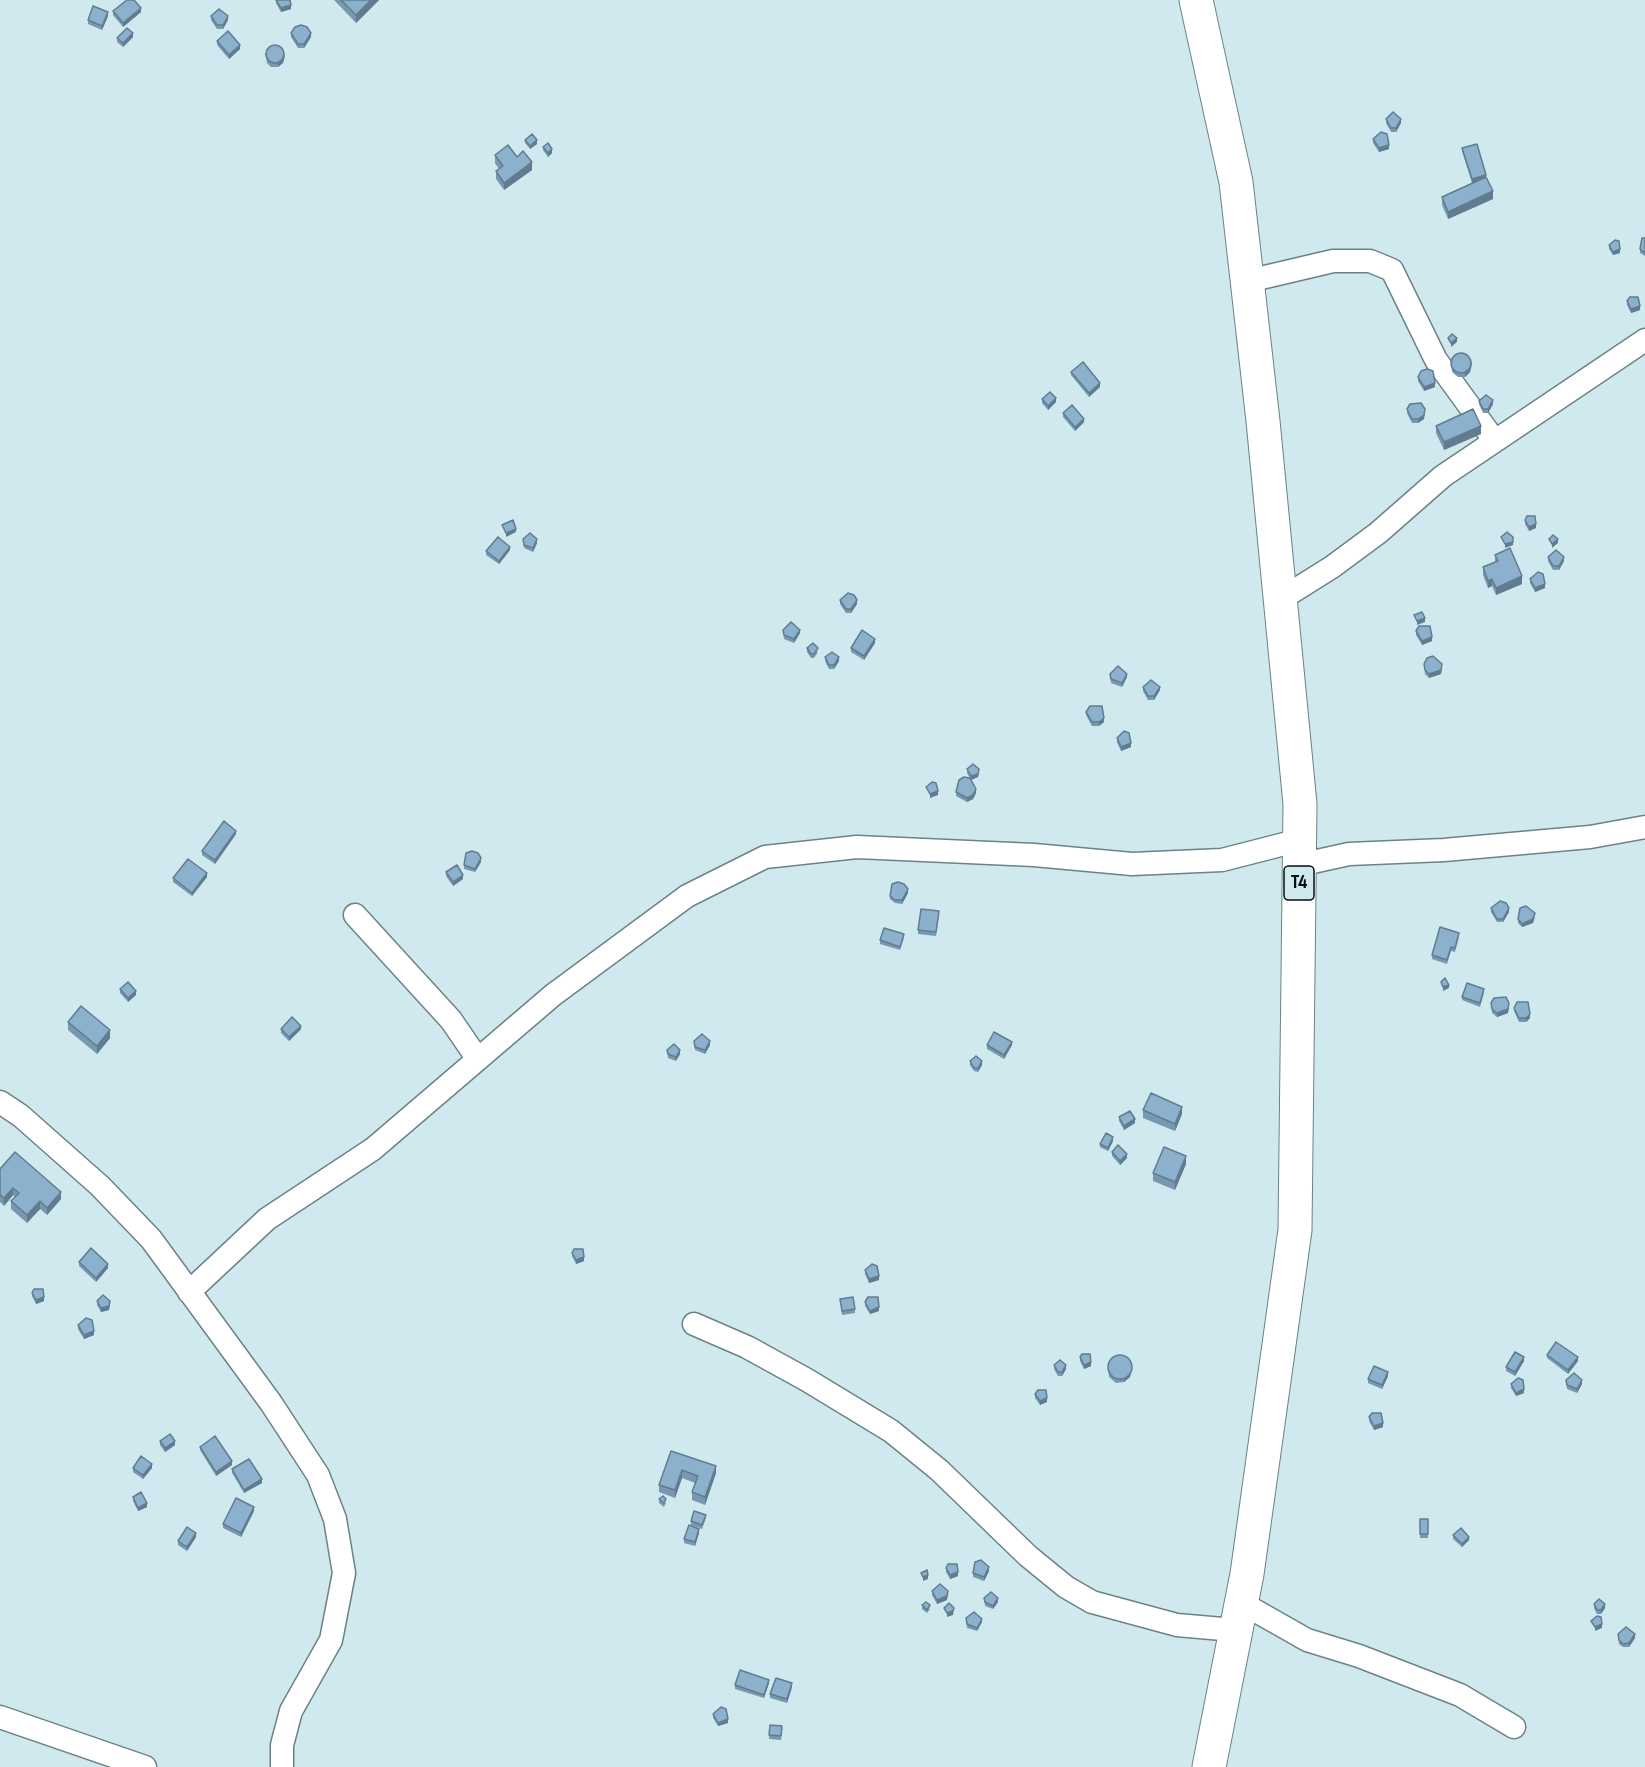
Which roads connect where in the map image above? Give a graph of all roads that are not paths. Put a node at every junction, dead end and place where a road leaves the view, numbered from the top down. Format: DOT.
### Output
graph roads {
  1 [pos="1196,0"];
  2 [pos="1248,281"];
  3 [pos="1645,340"];
  4 [pos="1494,440"];
  5 [pos="1281,598"];
  6 [pos="1645,827"];
  7 [pos="1299,853"];
  8 [pos="355,915"];
  9 [pos="477,1058"];
  10 [pos="0,1102"];
  11 [pos="189,1292"];
  12 [pos="694,1324"];
  13 [pos="1237,1616"];
  14 [pos="0,1716"];
  15 [pos="1514,1727"];
  16 [pos="145,1767"];
  17 [pos="282,1767"];
  18 [pos="1209,1767"];
  1 -- 2 [label="highway, T4"];
  2 -- 4 [label="street"];
  2 -- 5 [label="highway, T4"];
  3 -- 4 [label="street"];
  4 -- 5 [label="street"];
  5 -- 7 [label="highway, T4"];
  6 -- 7 [label="street"];
  7 -- 9 [label="street"];
  7 -- 13 [label="highway, T4"];
  8 -- 9 [label="street"];
  9 -- 11 [label="street"];
  10 -- 11 [label="street"];
  11 -- 17 [label="street"];
  12 -- 13 [label="street"];
  13 -- 15 [label="street"];
  13 -- 18 [label="highway, T4"];
  14 -- 16 [label="street"];
}
